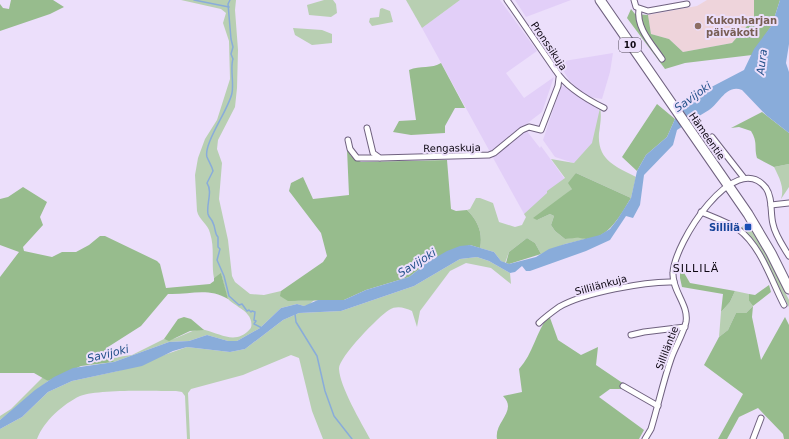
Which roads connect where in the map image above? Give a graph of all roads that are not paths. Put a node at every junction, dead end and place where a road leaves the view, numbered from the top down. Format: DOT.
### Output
graph roads {
  1 [pos="507,0"];
  2 [pos="600,0"];
  3 [pos="634,0"];
  4 [pos="687,4"];
  5 [pos="639,9"];
  6 [pos="662,59"];
  7 [pos="559,78"];
  8 [pos="604,108"];
  9 [pos="367,128"];
  10 [pos="712,137"];
  11 [pos="348,140"];
  12 [pos="380,158"];
  13 [pos="744,178"];
  14 [pos="729,186"];
  15 [pos="789,203"];
  16 [pos="771,205"];
  17 [pos="701,212"];
  18 [pos="789,256"];
  19 [pos="674,282"];
  20 [pos="789,289"];
  21 [pos="784,305"];
  22 [pos="539,323"];
  23 [pos="684,327"];
  24 [pos="631,335"];
  25 [pos="623,386"];
  26 [pos="658,406"];
  27 [pos="761,418"];
  28 [pos="645,439"];
  29 [pos="753,439"];
  1 -- 7 [label="street, Pronssikuja"];
  2 -- 14 [label="highway, Hämeentie / 10"];
  3 -- 5 [label="street"];
  4 -- 5 [label="street"];
  5 -- 6 [label="street"];
  7 -- 8 [label="street, Pronssikuja"];
  7 -- 12 [label="street, Rengaskuja"];
  9 -- 12 [label="street"];
  10 -- 13 [label="street"];
  11 -- 12 [label="street"];
  13 -- 14 [label="street, Silliläntie"];
  13 -- 16 [label="street"];
  14 -- 17 [label="street, Silliläntie"];
  14 -- 20 [label="highway, Hämeentie / 10"];
  15 -- 16 [label="street"];
  16 -- 18 [label="street"];
  17 -- 19 [label="street, Silliläntie"];
  17 -- 21 [label="street"];
  19 -- 22 [label="street, Sillilänkuja"];
  19 -- 23 [label="street, Silliläntie"];
  23 -- 24 [label="street"];
  23 -- 26 [label="street, Silliläntie"];
  25 -- 26 [label="street"];
  26 -- 28 [label="street, Silliläntie"];
  27 -- 29 [label="street"];
}
